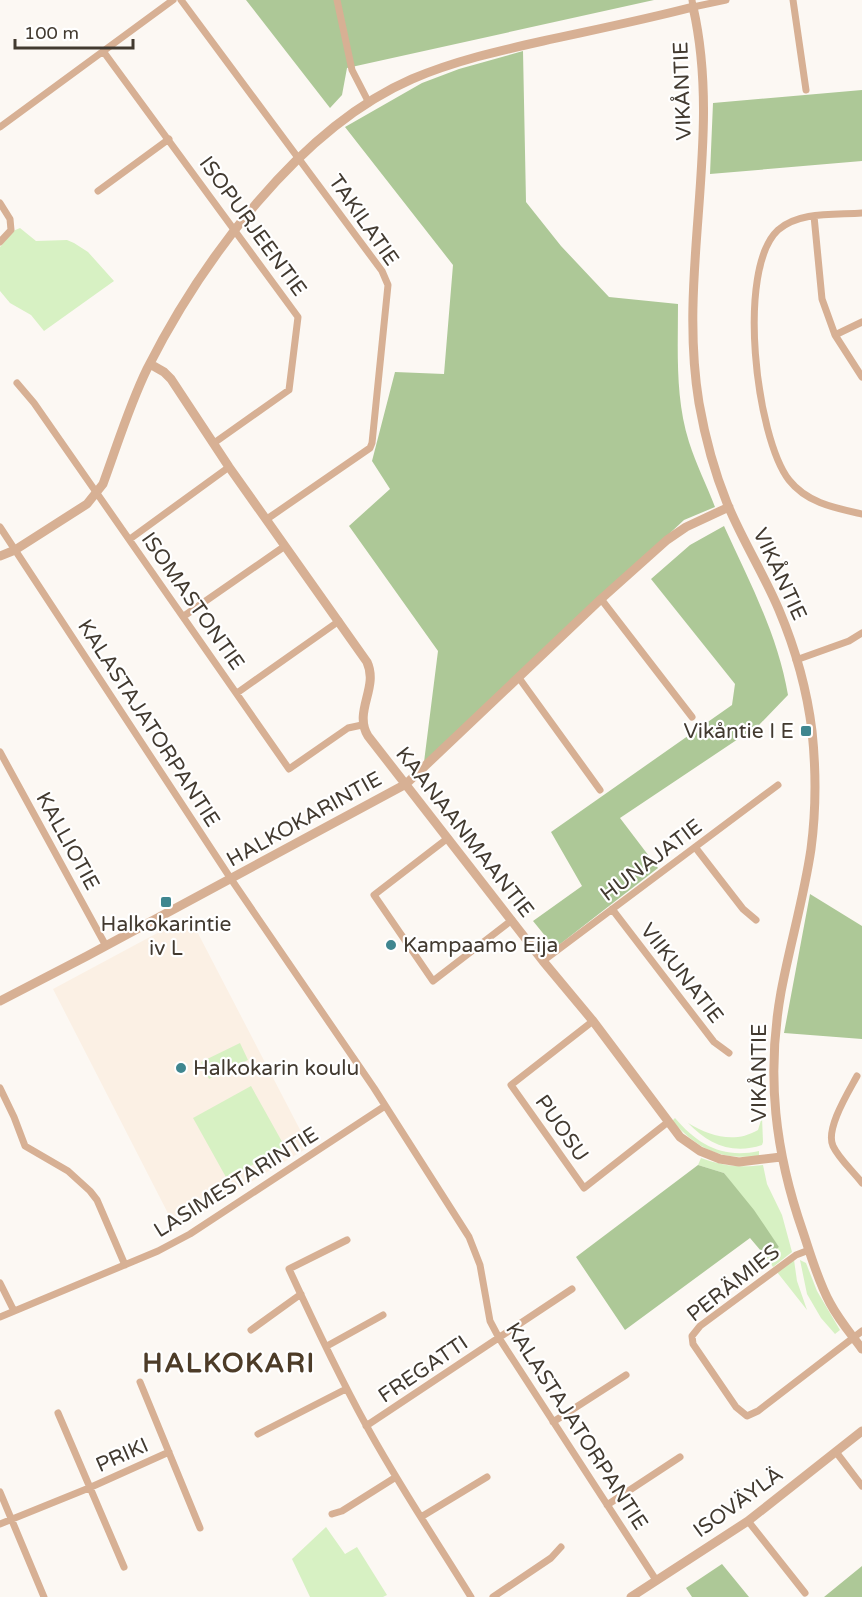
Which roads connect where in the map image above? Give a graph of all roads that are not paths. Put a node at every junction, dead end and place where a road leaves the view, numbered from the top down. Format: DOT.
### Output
graph roads {
  1 [pos="173,0"];
  2 [pos="181,0"];
  3 [pos="337,0"];
  4 [pos="726,0"];
  5 [pos="793,0"];
  6 [pos="693,4"];
  7 [pos="103,51"];
  8 [pos="806,90"];
  9 [pos="369,103"];
  10 [pos="0,127"];
  11 [pos="169,139"];
  12 [pos="299,157"];
  13 [pos="98,191"];
  14 [pos="0,203"];
  15 [pos="862,213"];
  16 [pos="814,216"];
  17 [pos="235,231"];
  18 [pos="0,242"];
  19 [pos="862,322"];
  20 [pos="835,334"];
  21 [pos="150,364"];
  22 [pos="862,377"];
  23 [pos="17,383"];
  24 [pos="214,443"];
  25 [pos="229,467"];
  26 [pos="96,494"];
  27 [pos="729,507"];
  28 [pos="862,514"];
  29 [pos="267,519"];
  30 [pos="0,527"];
  31 [pos="130,539"];
  32 [pos="285,546"];
  33 [pos="15,550"];
  34 [pos="0,556"];
  35 [pos="601,599"];
  36 [pos="184,615"];
  37 [pos="339,621"];
  38 [pos="862,633"];
  39 [pos="796,660"];
  40 [pos="519,678"];
  41 [pos="237,693"];
  42 [pos="692,717"];
  43 [pos="362,725"];
  44 [pos="0,752"];
  45 [pos="406,784"];
  46 [pos="778,785"];
  47 [pos="600,790"];
  48 [pos="448,837"];
  49 [pos="695,847"];
  50 [pos="231,879"];
  51 [pos="612,909"];
  52 [pos="512,920"];
  53 [pos="756,920"];
  54 [pos="106,946"];
  55 [pos="543,961"];
  56 [pos="0,1000"];
  57 [pos="592,1021"];
  58 [pos="729,1053"];
  59 [pos="857,1076"];
  60 [pos="0,1088"];
  61 [pos="385,1106"];
  62 [pos="668,1122"];
  63 [pos="781,1157"];
  64 [pos="862,1183"];
  65 [pos="348,1240"];
  66 [pos="809,1250"];
  67 [pos="125,1265"];
  68 [pos="0,1283"];
  69 [pos="572,1289"];
  70 [pos="301,1294"];
  71 [pos="14,1311"];
  72 [pos="383,1315"];
  73 [pos="0,1317"];
  74 [pos="251,1330"];
  75 [pos="862,1331"];
  76 [pos="853,1337"];
  77 [pos="498,1338"];
  78 [pos="327,1347"];
  79 [pos="862,1349"];
  80 [pos="626,1375"];
  81 [pos="141,1382"];
  82 [pos="346,1389"];
  83 [pos="58,1413"];
  84 [pos="553,1422"];
  85 [pos="366,1426"];
  86 [pos="862,1431"];
  87 [pos="258,1434"];
  88 [pos="169,1452"];
  89 [pos="836,1452"];
  90 [pos="680,1457"];
  91 [pos="396,1477"];
  92 [pos="487,1477"];
  93 [pos="862,1486"];
  94 [pos="89,1488"];
  95 [pos="0,1492"];
  96 [pos="607,1505"];
  97 [pos="332,1514"];
  98 [pos="421,1516"];
  99 [pos="11,1519"];
  100 [pos="748,1521"];
  101 [pos="0,1524"];
  102 [pos="200,1528"];
  103 [pos="561,1547"];
  104 [pos="124,1568"];
  105 [pos="656,1581"];
  106 [pos="805,1593"];
  107 [pos="44,1597"];
  108 [pos="471,1597"];
  109 [pos="493,1597"];
  110 [pos="631,1597"];
  1 -- 7 [label="street"];
  2 -- 12 [label="street, TAKILATIE"];
  3 -- 9 [label="street"];
  4 -- 6 [label="street"];
  5 -- 8 [label="street"];
  6 -- 9 [label="street"];
  6 -- 27 [label="street, VIKÅNTIE"];
  7 -- 10 [label="street"];
  7 -- 11 [label="street, ISOPURJEENTIE"];
  9 -- 12 [label="street"];
  11 -- 13 [label="street"];
  11 -- 17 [label="street, ISOPURJEENTIE"];
  12 -- 17 [label="street"];
  12 -- 29 [label="street, TAKILATIE"];
  14 -- 18 [label="street"];
  15 -- 16 [label="street"];
  16 -- 20 [label="street"];
  16 -- 28 [label="street"];
  17 -- 21 [label="street"];
  17 -- 24 [label="street, ISOPURJEENTIE"];
  19 -- 20 [label="street"];
  20 -- 22 [label="street"];
  21 -- 24 [label="street"];
  21 -- 26 [label="street"];
  23 -- 26 [label="street, ISOMASTONTIE"];
  24 -- 25 [label="street"];
  25 -- 29 [label="street"];
  25 -- 31 [label="street"];
  26 -- 31 [label="street, ISOMASTONTIE"];
  26 -- 33 [label="street"];
  27 -- 35 [label="street, HALKOKARINTIE"];
  27 -- 39 [label="street, VIKÅNTIE"];
  29 -- 32 [label="street"];
  30 -- 33 [label="street, KALASTAJATORPANTIE"];
  31 -- 36 [label="street, ISOMASTONTIE"];
  32 -- 36 [label="street"];
  32 -- 37 [label="street"];
  33 -- 34 [label="street"];
  33 -- 50 [label="street, KALASTAJATORPANTIE"];
  35 -- 40 [label="street, HALKOKARINTIE"];
  35 -- 42 [label="street"];
  36 -- 41 [label="street, ISOMASTONTIE"];
  37 -- 41 [label="street"];
  37 -- 43 [label="street"];
  38 -- 39 [label="street"];
  39 -- 63 [label="street, VIKÅNTIE"];
  40 -- 45 [label="street, HALKOKARINTIE"];
  40 -- 47 [label="street"];
  41 -- 43 [label="street, ISOMASTONTIE"];
  43 -- 45 [label="street, KAANAANMAANTIE"];
  44 -- 54 [label="street, KALLIOTIE"];
  45 -- 48 [label="street, KAANAANMAANTIE"];
  45 -- 50 [label="street, HALKOKARINTIE"];
  46 -- 49 [label="street, HUNAJATIE"];
  48 -- 52 [label="street, KAANAANMAANTIE"];
  48 -- 52 [label="street"];
  49 -- 51 [label="street, HUNAJATIE"];
  49 -- 53 [label="street"];
  50 -- 54 [label="street, HALKOKARINTIE"];
  50 -- 61 [label="street, KALASTAJATORPANTIE"];
  51 -- 55 [label="street, HUNAJATIE"];
  51 -- 58 [label="street, VIIKUNATIE"];
  52 -- 55 [label="street, KAANAANMAANTIE"];
  54 -- 56 [label="street, HALKOKARINTIE"];
  55 -- 57 [label="street, KAANAANMAANTIE"];
  57 -- 62 [label="street, KAANAANMAANTIE"];
  57 -- 62 [label="street, PUOSU"];
  59 -- 64 [label="street"];
  60 -- 67 [label="street"];
  61 -- 67 [label="street, LASIMESTARINTIE"];
  61 -- 77 [label="street, KALASTAJATORPANTIE"];
  62 -- 63 [label="street, KAANAANMAANTIE"];
  63 -- 66 [label="street"];
  65 -- 70 [label="street, FREGATTI"];
  66 -- 76 [label="street"];
  66 -- 76 [label="street, PERÄMIES"];
  67 -- 71 [label="street, LASIMESTARINTIE"];
  68 -- 71 [label="street"];
  69 -- 77 [label="street, FREGATTI"];
  70 -- 74 [label="street"];
  70 -- 78 [label="street, FREGATTI"];
  71 -- 73 [label="street, LASIMESTARINTIE"];
  72 -- 78 [label="street"];
  75 -- 76 [label="street"];
  76 -- 79 [label="street"];
  77 -- 84 [label="street, KALASTAJATORPANTIE"];
  77 -- 85 [label="street, FREGATTI"];
  78 -- 82 [label="street, FREGATTI"];
  80 -- 84 [label="street"];
  81 -- 88 [label="street, PRIKI"];
  82 -- 85 [label="street, FREGATTI"];
  82 -- 87 [label="street, FREGATTI"];
  83 -- 94 [label="street, PRIKI"];
  84 -- 96 [label="street, KALASTAJATORPANTIE"];
  85 -- 91 [label="street, FREGATTI"];
  86 -- 89 [label="street, ISOVÄYLÄ"];
  88 -- 94 [label="street, PRIKI"];
  88 -- 102 [label="street, PRIKI"];
  89 -- 93 [label="street"];
  89 -- 100 [label="street, ISOVÄYLÄ"];
  90 -- 96 [label="street"];
  91 -- 97 [label="street"];
  91 -- 98 [label="street, FREGATTI"];
  92 -- 98 [label="street"];
  94 -- 99 [label="street, PRIKI"];
  94 -- 104 [label="street, PRIKI"];
  95 -- 99 [label="street"];
  96 -- 105 [label="street, KALASTAJATORPANTIE"];
  98 -- 108 [label="street, FREGATTI"];
  99 -- 101 [label="street, PRIKI"];
  99 -- 107 [label="street"];
  100 -- 105 [label="street, ISOVÄYLÄ"];
  100 -- 106 [label="street"];
  103 -- 109 [label="street"];
  105 -- 110 [label="street, ISOVÄYLÄ"];
}
